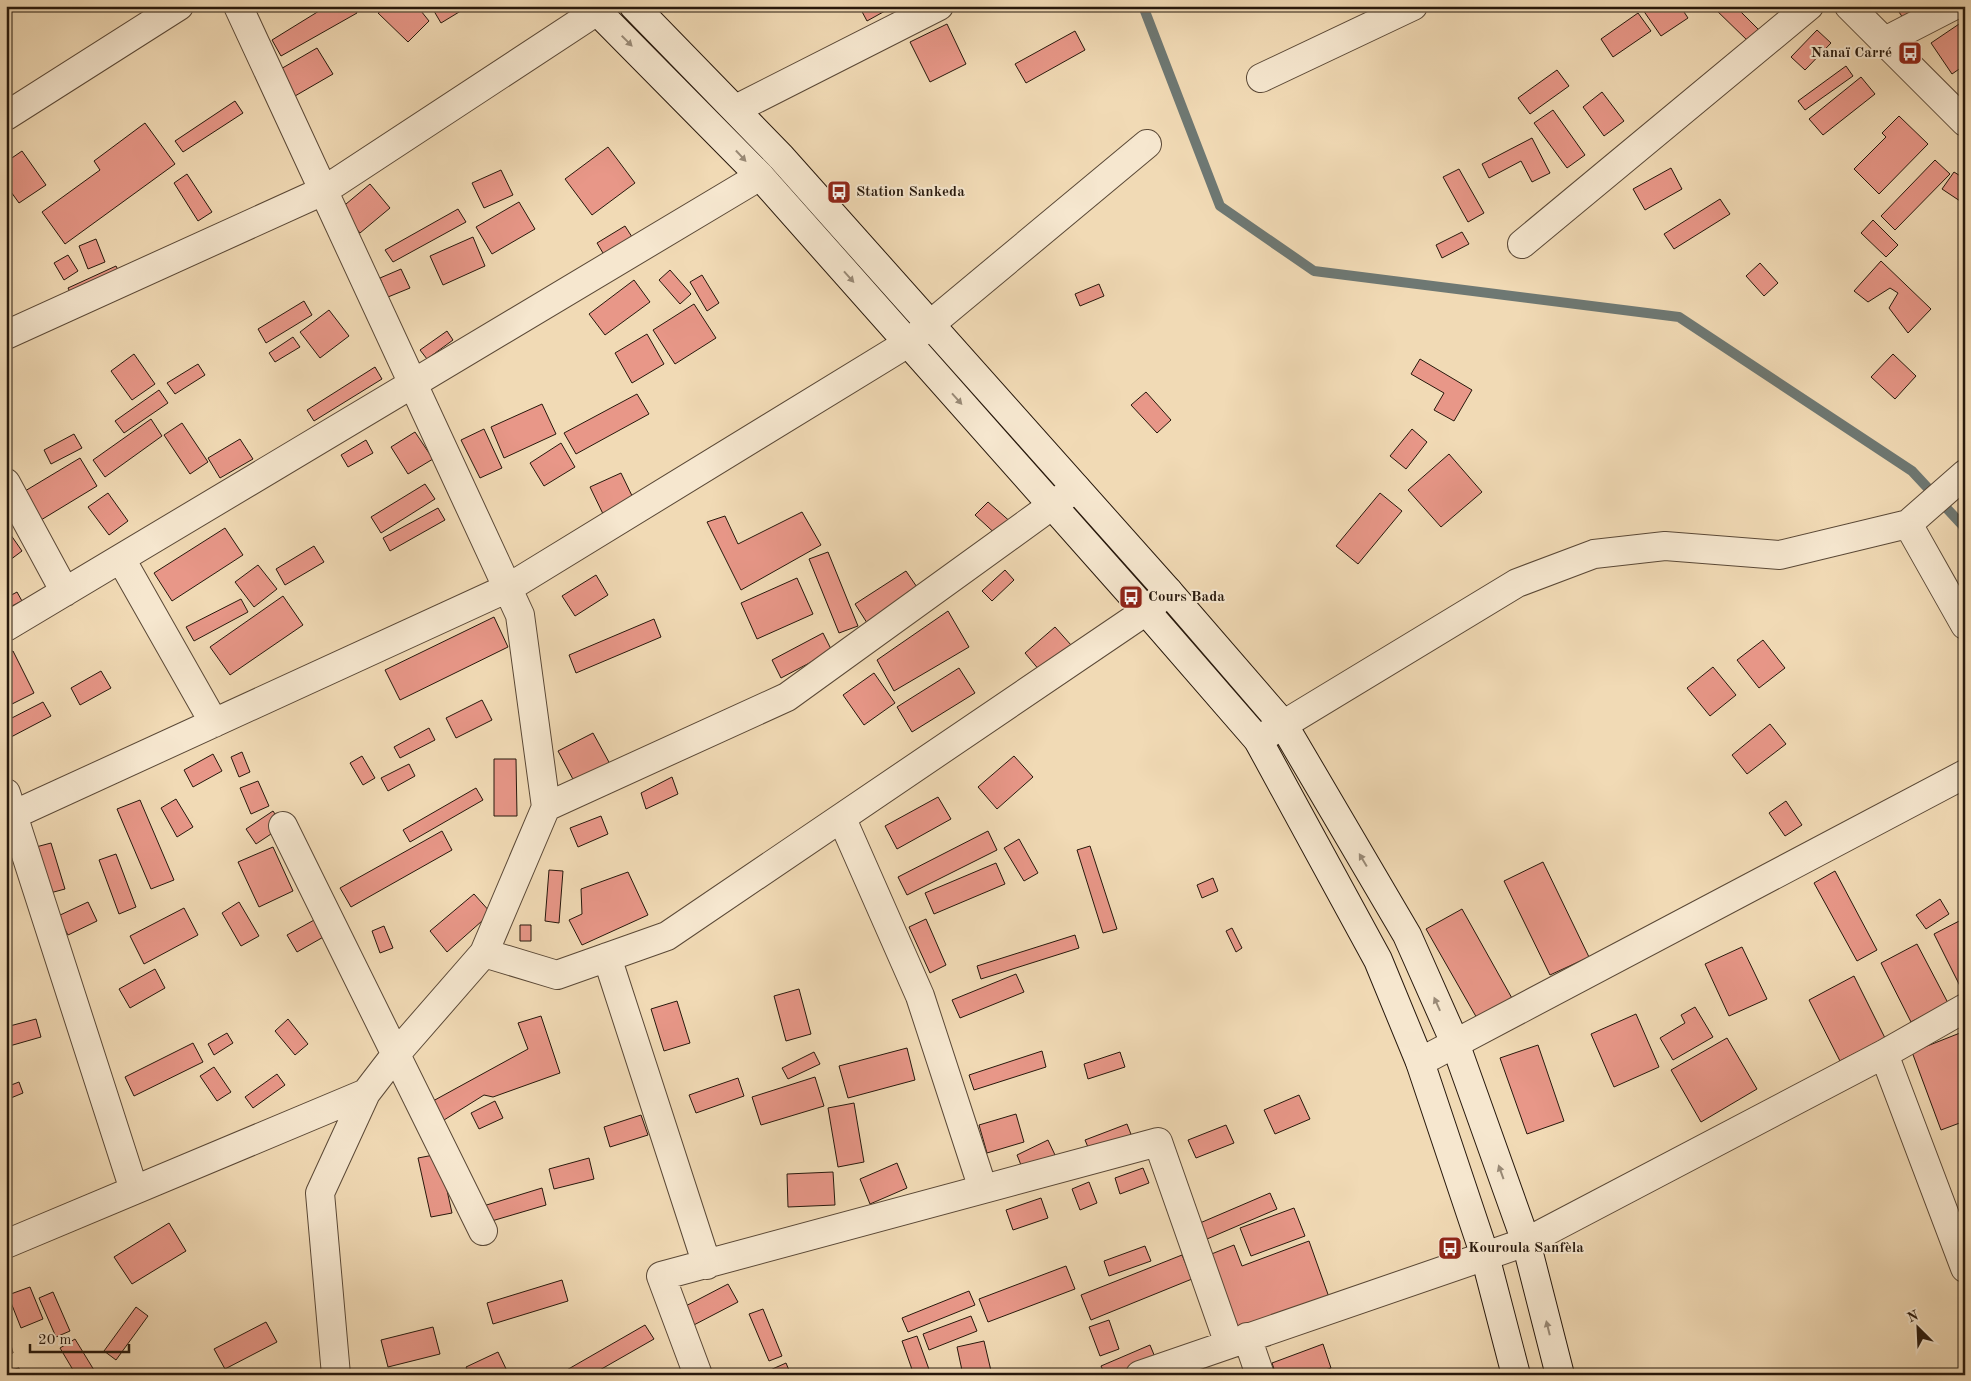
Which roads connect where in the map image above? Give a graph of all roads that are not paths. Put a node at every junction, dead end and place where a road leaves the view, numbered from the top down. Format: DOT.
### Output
graph roads {
  1 [pos="179,6"];
  2 [pos="238,6"];
  3 [pos="634,6"];
  4 [pos="939,6"];
  5 [pos="1413,6"];
  6 [pos="1809,6"];
  7 [pos="1849,6"];
  8 [pos="1953,6"];
  9 [pos="594,9"];
  10 [pos="1886,41"];
  11 [pos="1261,78"];
  12 [pos="736,108"];
  13 [pos="6,116"];
  14 [pos="1965,122"];
  15 [pos="1147,144"];
  16 [pos="760,176"];
  17 [pos="323,191"];
  18 [pos="1522,244"];
  19 [pos="931,324"];
  20 [pos="6,335"];
  21 [pos="908,344"];
  22 [pos="412,384"];
  23 [pos="1965,474"];
  24 [pos="6,483"];
  25 [pos="1076,488"];
  26 [pos="1052,505"];
  27 [pos="1908,524"];
  28 [pos="121,559"];
  29 [pos="508,588"];
  30 [pos="1168,591"];
  31 [pos="65,592"];
  32 [pos="1146,611"];
  33 [pos="1965,625"];
  34 [pos="6,628"];
  35 [pos="214,723"];
  36 [pos="1283,724"];
  37 [pos="1258,740"];
  38 [pos="1965,774"];
  39 [pos="10,804"];
  40 [pos="546,808"];
  41 [pos="842,818"];
  42 [pos="283,826"];
  43 [pos="484,953"];
  44 [pos="607,957"];
  45 [pos="1965,1008"];
  46 [pos="1455,1044"];
  47 [pos="396,1054"];
  48 [pos="1884,1054"];
  49 [pos="1420,1062"];
  50 [pos="366,1093"];
  51 [pos="983,1189"];
  52 [pos="134,1190"];
  53 [pos="484,1231"];
  54 [pos="1526,1242"];
  55 [pos="6,1244"];
  56 [pos="1485,1256"];
  57 [pos="707,1264"];
  58 [pos="1965,1268"];
  59 [pos="1238,1341"];
  60 [pos="336,1375"];
  61 [pos="698,1375"];
  62 [pos="1140,1375"];
  63 [pos="1260,1375"];
  64 [pos="1516,1375"];
  65 [pos="1560,1375"];
  1 -- 13 [label="street"];
  2 -- 17 [label="street"];
  3 -- 12 [label="street"];
  4 -- 12 [label="street"];
  5 -- 11 [label="street"];
  6 -- 18 [label="street"];
  7 -- 10 [label="street"];
  8 -- 10 [label="street"];
  9 -- 16 [label="street, one-way"];
  9 -- 17 [label="street"];
  10 -- 14 [label="street"];
  12 -- 19 [label="street"];
  15 -- 19 [label="street"];
  16 -- 21 [label="street, one-way"];
  16 -- 22 [label="street"];
  17 -- 20 [label="street"];
  17 -- 22 [label="street"];
  19 -- 21 [label="street"];
  19 -- 25 [label="street"];
  21 -- 26 [label="street, one-way"];
  21 -- 29 [label="street"];
  22 -- 28 [label="street"];
  22 -- 29 [label="street"];
  23 -- 27 [label="street"];
  24 -- 31 [label="street"];
  25 -- 26 [label="street"];
  25 -- 30 [label="street"];
  26 -- 32 [label="street"];
  26 -- 40 [label="street"];
  27 -- 33 [label="street"];
  27 -- 36 [label="street"];
  28 -- 31 [label="street"];
  28 -- 35 [label="street"];
  29 -- 35 [label="street"];
  29 -- 40 [label="street"];
  30 -- 32 [label="street"];
  30 -- 36 [label="street"];
  31 -- 34 [label="street"];
  32 -- 37 [label="street"];
  32 -- 41 [label="street"];
  35 -- 39 [label="street"];
  36 -- 37 [label="street"];
  46 -- 36 [label="street, one-way"];
  37 -- 49 [label="street"];
  38 -- 46 [label="street"];
  39 -- 52 [label="street"];
  40 -- 43 [label="street"];
  41 -- 44 [label="street"];
  41 -- 51 [label="street"];
  42 -- 47 [label="street"];
  43 -- 44 [label="street"];
  43 -- 47 [label="street"];
  44 -- 57 [label="street"];
  45 -- 48 [label="street"];
  46 -- 49 [label="street"];
  54 -- 46 [label="street, one-way"];
  47 -- 50 [label="street"];
  47 -- 53 [label="street"];
  48 -- 54 [label="street"];
  48 -- 58 [label="street"];
  49 -- 56 [label="street"];
  50 -- 52 [label="street"];
  50 -- 60 [label="street"];
  51 -- 57 [label="street"];
  51 -- 59 [label="street"];
  52 -- 55 [label="street"];
  54 -- 56 [label="street"];
  65 -- 54 [label="street, one-way"];
  56 -- 59 [label="street"];
  56 -- 64 [label="street"];
  57 -- 61 [label="street"];
  59 -- 62 [label="street"];
  59 -- 63 [label="street"];
}
